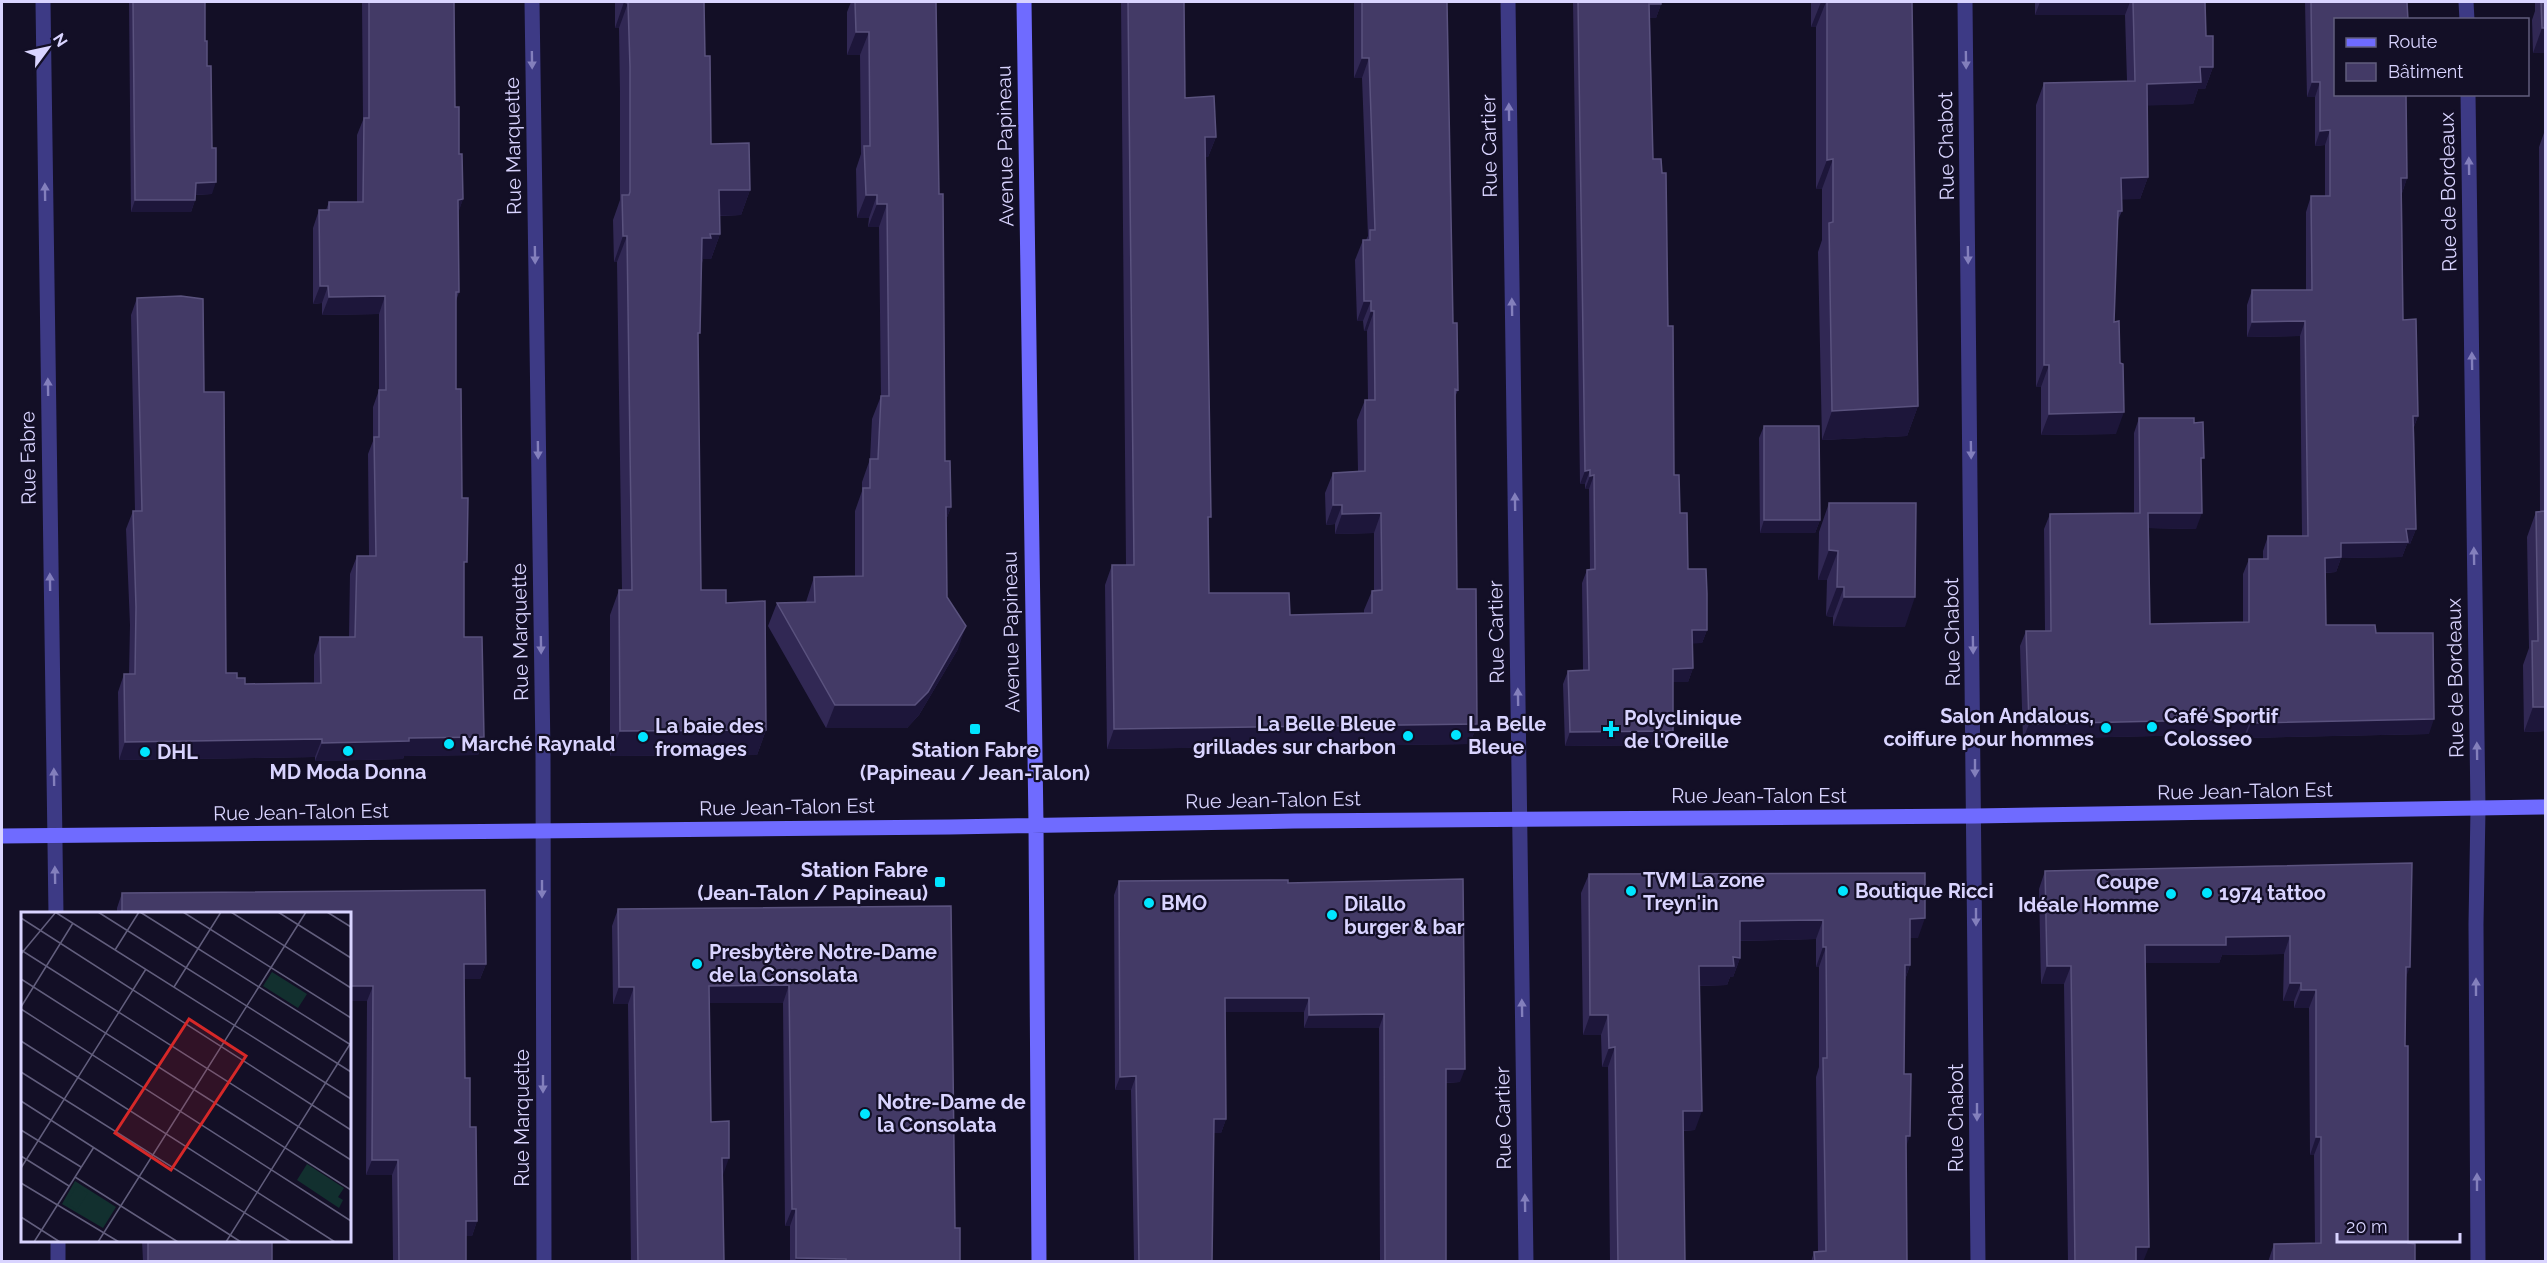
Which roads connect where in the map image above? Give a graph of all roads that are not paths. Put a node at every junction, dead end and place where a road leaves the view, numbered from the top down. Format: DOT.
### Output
graph roads {
  1 [pos="43,2"];
  2 [pos="532,2"];
  3 [pos="1024,2"];
  4 [pos="1508,2"];
  5 [pos="1965,2"];
  6 [pos="2466,2"];
  7 [pos="2467,18"];
  8 [pos="2468,96"];
  9 [pos="2546,807"];
  10 [pos="2478,809"];
  11 [pos="1975,816"];
  12 [pos="1520,819"];
  13 [pos="1036,825"];
  14 [pos="542,831"];
  15 [pos="2,836"];
  16 [pos="55,836"];
  17 [pos="56,912"];
  18 [pos="58,1242"];
  19 [pos="58,1262"];
  20 [pos="544,1262"];
  21 [pos="1039,1262"];
  22 [pos="1526,1262"];
  23 [pos="1978,1262"];
  24 [pos="2478,1262"];
  16 -- 1 [label="street, Rue Fabre, one-way"];
  2 -- 14 [label="street, Rue Marquette, one-way"];
  3 -- 13 [label="main road, Avenue Papineau"];
  12 -- 4 [label="street, Rue Cartier, one-way"];
  5 -- 11 [label="street, Rue Chabot, one-way"];
  6 -- 7 [label="street"];
  10 -- 8 [label="street, Rue de Bordeaux, one-way"];
  9 -- 10 [label="main road, Rue Jean-Talon Est"];
  10 -- 11 [label="main road, Rue Jean-Talon Est"];
  24 -- 10 [label="street, Rue de Bordeaux, one-way"];
  11 -- 12 [label="main road, Rue Jean-Talon Est"];
  11 -- 23 [label="street, Rue Chabot, one-way"];
  12 -- 13 [label="main road, Rue Jean-Talon Est"];
  22 -- 12 [label="street, Rue Cartier, one-way"];
  13 -- 14 [label="main road, Rue Jean-Talon Est"];
  13 -- 21 [label="main road, Avenue Papineau"];
  14 -- 16 [label="main road, Rue Jean-Talon Est"];
  14 -- 20 [label="street, Rue Marquette, one-way"];
  15 -- 16 [label="main road, Rue Jean-Talon Est"];
  17 -- 16 [label="street, Rue Fabre, one-way"];
  18 -- 19 [label="street"];
}
